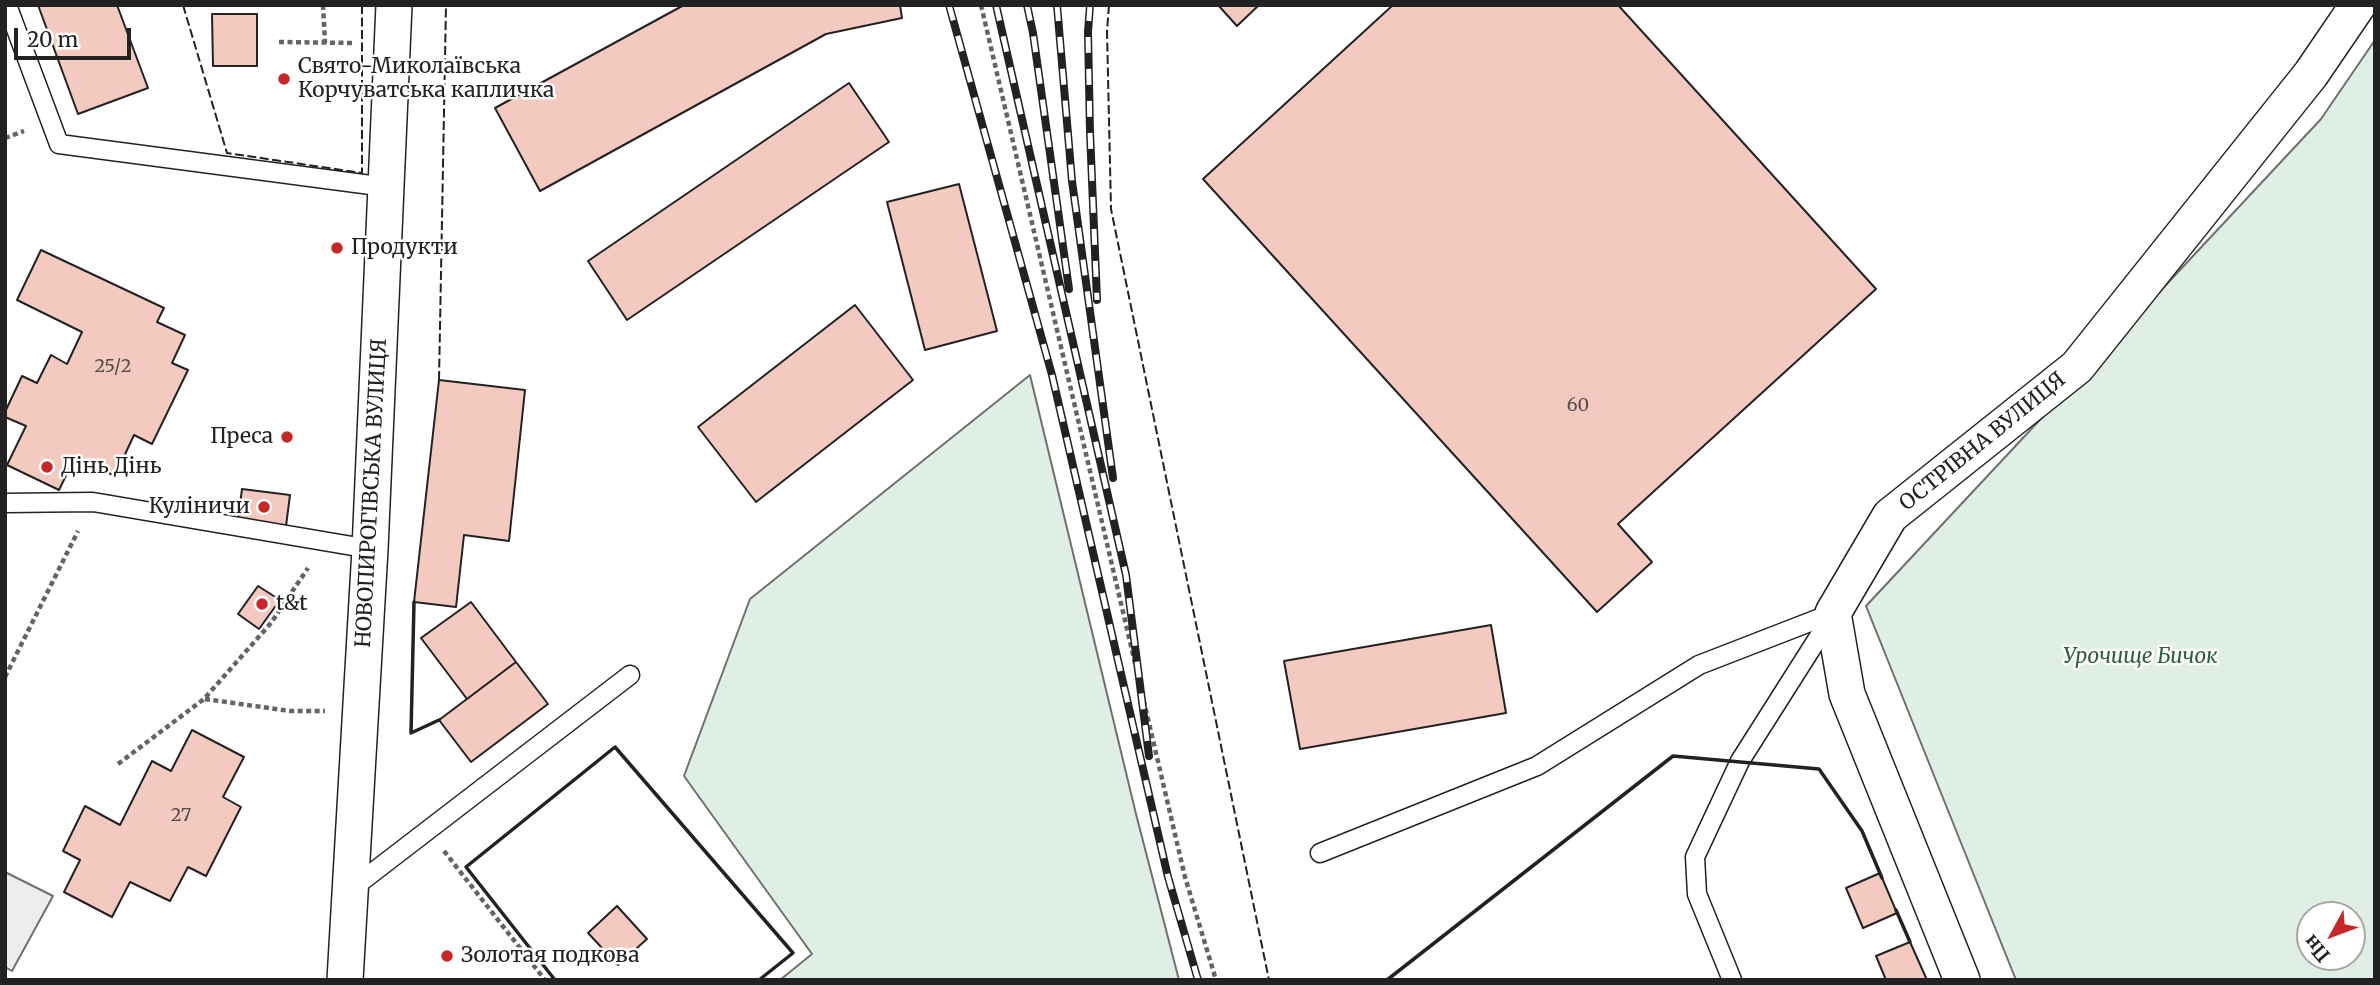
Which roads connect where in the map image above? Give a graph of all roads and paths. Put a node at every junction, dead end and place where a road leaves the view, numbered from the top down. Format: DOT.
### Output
graph roads {
  1 [pos="7,5"];
  2 [pos="323,5"];
  3 [pos="394,5"];
  4 [pos="981,5"];
  5 [pos="2358,5"];
  6 [pos="279,43"];
  7 [pos="325,43"];
  8 [pos="362,43"];
  9 [pos="386,187"];
  10 [pos="93,502"];
  11 [pos="5,503"];
  12 [pos="327,542"];
  13 [pos="370,549"];
  14 [pos="1833,613"];
  15 [pos="630,675"];
  16 [pos="5,677"];
  17 [pos="204,699"];
  18 [pos="331,711"];
  19 [pos="118,764"];
  20 [pos="427,830"];
  21 [pos="1320,853"];
  22 [pos="350,890"];
  23 [pos="345,980"];
  24 [pos="545,980"];
  25 [pos="1216,980"];
  26 [pos="1731,980"];
  27 [pos="1962,980"];
  1 -- 9 [label="lane"];
  2 -- 7 [label="path"];
  3 -- 9 [label="street, НОВОПИРОГІВСЬКА ВУЛИЦЯ"];
  4 -- 25 [label="path"];
  5 -- 14 [label="street, ОСТРІВНА ВУЛИЦЯ"];
  6 -- 7 [label="path"];
  7 -- 8 [label="path"];
  9 -- 13 [label="street, НОВОПИРОГІВСЬКА ВУЛИЦЯ"];
  10 -- 11 [label="lane"];
  10 -- 12 [label="lane"];
  10 -- 16 [label="path"];
  12 -- 13 [label="lane"];
  12 -- 17 [label="path"];
  13 -- 22 [label="street, НОВОПИРОГІВСЬКА ВУЛИЦЯ"];
  14 -- 21 [label="lane"];
  14 -- 26 [label="lane"];
  14 -- 27 [label="street"];
  15 -- 20 [label="lane"];
  17 -- 18 [label="path"];
  17 -- 19 [label="path"];
  20 -- 22 [label="lane"];
  20 -- 24 [label="path"];
  22 -- 23 [label="street, НОВОПИРОГІВСЬКА ВУЛИЦЯ"];
}
